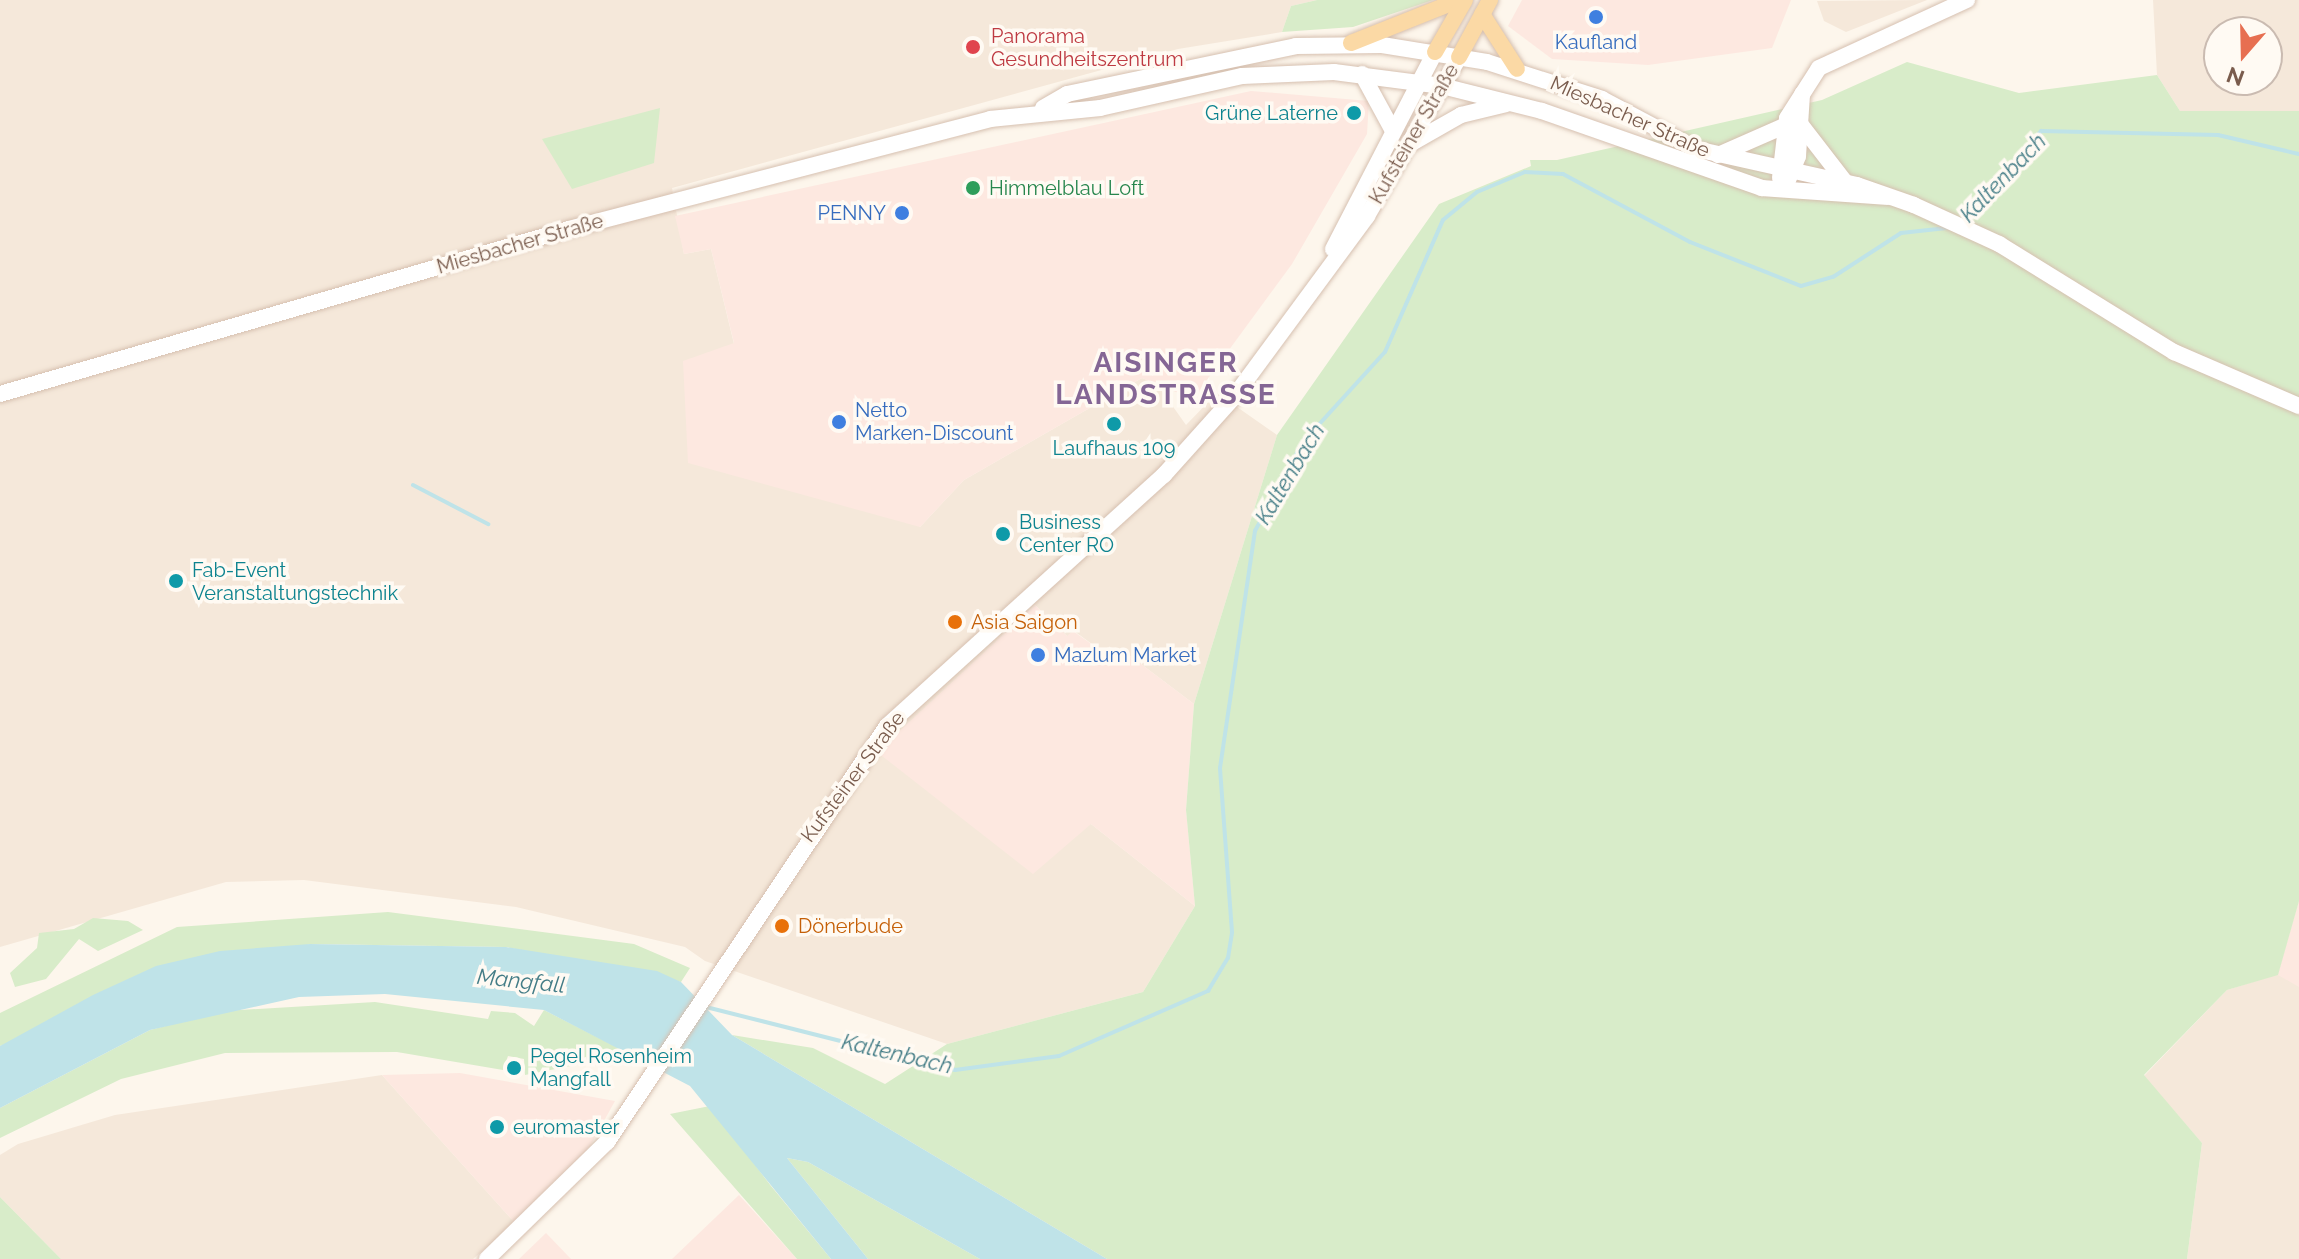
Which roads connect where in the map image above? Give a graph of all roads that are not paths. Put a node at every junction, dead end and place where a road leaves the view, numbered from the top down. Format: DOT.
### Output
graph roads {
  1 [pos="1459,0"];
  2 [pos="1465,0"];
  3 [pos="1967,0"];
  4 [pos="1486,7"];
  5 [pos="1351,43"];
  6 [pos="1435,52"];
  7 [pos="1459,57"];
  8 [pos="1517,69"];
  9 [pos="1362,74"];
  10 [pos="1418,82"];
  11 [pos="1442,86"];
  12 [pos="1512,102"];
  13 [pos="1043,108"];
  14 [pos="1792,126"];
  15 [pos="1392,129"];
  16 [pos="1408,144"];
  17 [pos="1716,156"];
  18 [pos="1786,171"];
  19 [pos="1845,182"];
  20 [pos="1781,192"];
  21 [pos="1888,197"];
  22 [pos="1328,262"];
  23 [pos="0,394"];
  24 [pos="2299,406"];
  25 [pos="487,1259"];
  1 -- 5 [label="main road"];
  2 -- 6 [label="main road, Kufsteiner Straße"];
  3 -- 14 [label="main road"];
  4 -- 7 [label="main road, Kufsteiner Straße"];
  4 -- 8 [label="main road"];
  5 -- 6 [label="main road, Miesbacher Straße"];
  5 -- 13 [label="main road, Miesbacher Straße"];
  6 -- 7 [label="main road, Miesbacher Straße"];
  6 -- 10 [label="main road, Kufsteiner Straße"];
  7 -- 8 [label="main road, Miesbacher Straße"];
  7 -- 11 [label="main road, Kufsteiner Straße"];
  8 -- 17 [label="main road, Miesbacher Straße"];
  9 -- 10 [label="main road, Miesbacher Straße"];
  9 -- 13 [label="main road, Miesbacher Straße"];
  9 -- 15 [label="main road"];
  10 -- 11 [label="main road, Miesbacher Straße"];
  10 -- 15 [label="main road, Kufsteiner Straße"];
  11 -- 12 [label="main road, Miesbacher Straße"];
  11 -- 16 [label="main road, Kufsteiner Straße"];
  12 -- 16 [label="main road"];
  12 -- 20 [label="main road, Miesbacher Straße"];
  13 -- 23 [label="main road, Miesbacher Straße"];
  14 -- 17 [label="main road"];
  14 -- 18 [label="main road"];
  14 -- 19 [label="main road"];
  15 -- 22 [label="main road, Kufsteiner Straße"];
  16 -- 22 [label="main road, Kufsteiner Straße"];
  17 -- 18 [label="main road, Miesbacher Straße"];
  18 -- 19 [label="main road, Miesbacher Straße"];
  18 -- 20 [label="main road"];
  19 -- 21 [label="main road, Miesbacher Straße"];
  20 -- 21 [label="main road, Miesbacher Straße"];
  21 -- 24 [label="main road, Miesbacher Straße"];
  22 -- 25 [label="main road, Kufsteiner Straße"];
}
